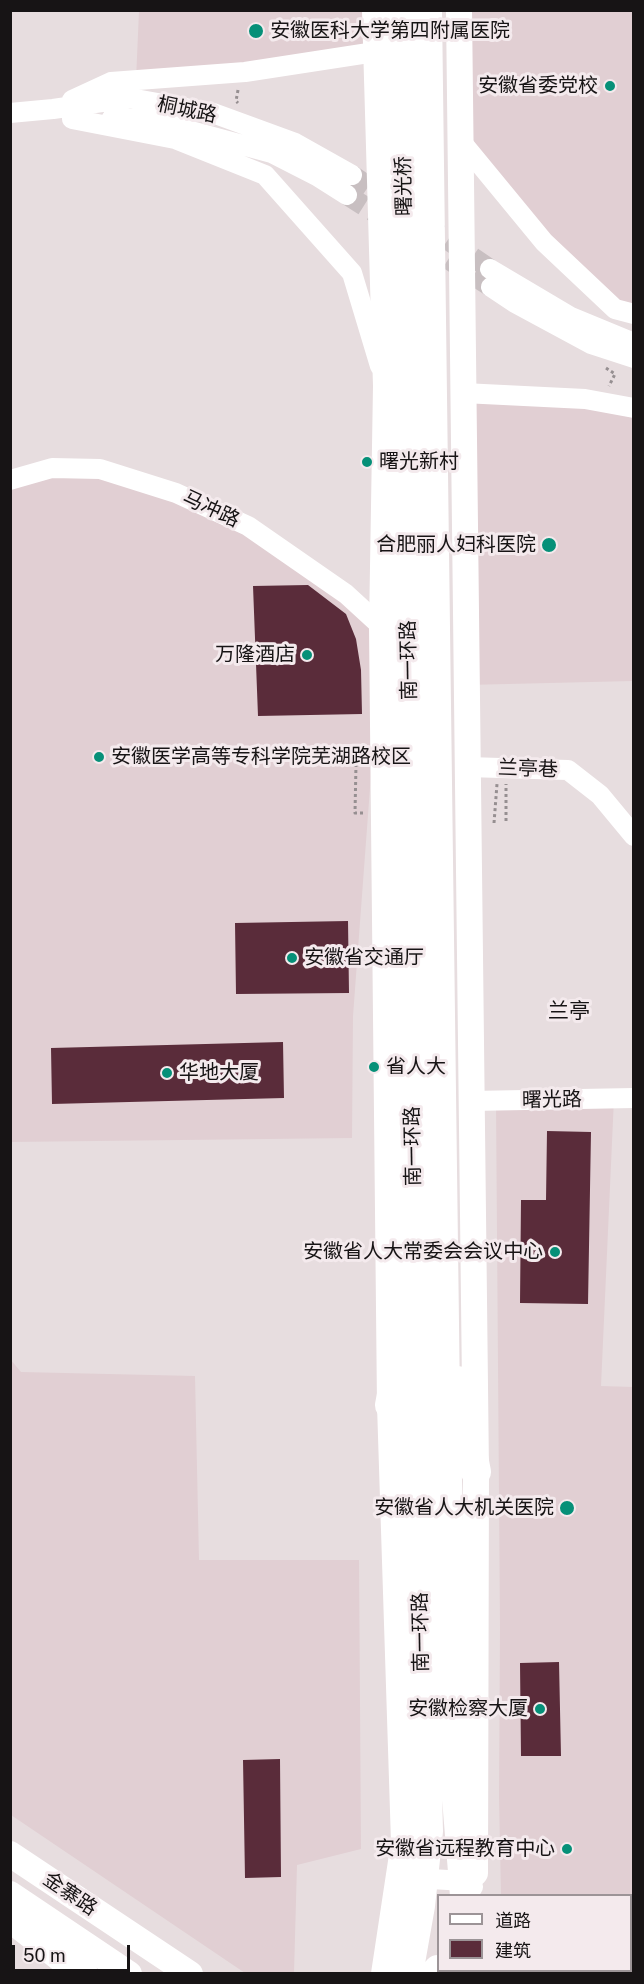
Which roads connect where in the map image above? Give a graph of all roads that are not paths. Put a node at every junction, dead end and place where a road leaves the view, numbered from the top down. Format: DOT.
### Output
graph roads {
  1 [pos="375,10"];
  2 [pos="403,10"];
  3 [pos="427,10"];
  4 [pos="459,10"];
  5 [pos="402,57"];
  6 [pos="53,109"];
  7 [pos="10,113"];
  8 [pos="72,119"];
  9 [pos="10,124"];
  10 [pos="460,140"];
  11 [pos="352,175"];
  12 [pos="347,195"];
  13 [pos="624,311"];
  14 [pos="419,321"];
  15 [pos="633,343"];
  16 [pos="633,358"];
  17 [pos="386,386"];
  18 [pos="462,393"];
  19 [pos="633,408"];
  20 [pos="10,480"];
  21 [pos="382,627"];
  22 [pos="467,767"];
  23 [pos="633,836"];
  24 [pos="633,1098"];
  25 [pos="471,1101"];
  26 [pos="444,1307"];
  27 [pos="403,1402"];
  28 [pos="476,1472"];
  29 [pos="454,1761"];
  30 [pos="404,1842"];
  31 [pos="10,1854"];
  32 [pos="475,1854"];
  33 [pos="10,1894"];
  34 [pos="472,1894"];
  35 [pos="420,1898"];
  36 [pos="10,1917"];
  37 [pos="83,1974"];
  38 [pos="129,1974"];
  39 [pos="190,1974"];
  40 [pos="384,1974"];
  41 [pos="408,1974"];
  42 [pos="416,1974"];
  1 -- 5 [label="main road"];
  2 -- 5 [label="highway"];
  3 -- 5 [label="highway"];
  4 -- 10 [label="main road"];
  5 -- 6 [label="street"];
  5 -- 14 [label="highway, 曙光桥"];
  5 -- 17 [label="main road"];
  6 -- 7 [label="street, 桐城路"];
  6 -- 11 [label="street, 桐城路"];
  8 -- 9 [label="street, 桐城路"];
  8 -- 12 [label="street, 桐城路"];
  8 -- 17 [label="street"];
  10 -- 13 [label="street"];
  10 -- 18 [label="main road"];
  14 -- 26 [label="highway, 南一环路"];
  14 -- 27 [label="highway, 南一环路"];
  15 -- 16 [label="street"];
  17 -- 21 [label="main road"];
  18 -- 19 [label="street"];
  18 -- 22 [label="main road"];
  20 -- 21 [label="street, 马冲路"];
  21 -- 27 [label="main road"];
  22 -- 23 [label="street, 兰亭巷"];
  22 -- 25 [label="main road"];
  24 -- 25 [label="street, 曙光路"];
  25 -- 28 [label="main road"];
  26 -- 28 [label="highway"];
  26 -- 29 [label="highway, 南一环路"];
  27 -- 30 [label="main road"];
  27 -- 35 [label="highway, 南一环路"];
  28 -- 32 [label="main road"];
  29 -- 34 [label="highway, 南一环路"];
  29 -- 35 [label="highway"];
  30 -- 32 [label="street"];
  30 -- 35 [label="main road"];
  31 -- 39 [label="main road, 金寨路"];
  32 -- 34 [label="main road"];
  33 -- 38 [label="main road, 金寨路"];
  34 -- 35 [label="street"];
  35 -- 40 [label="main road"];
  35 -- 41 [label="highway, 南一环路"];
  35 -- 42 [label="highway"];
  36 -- 37 [label="highway"];
}
